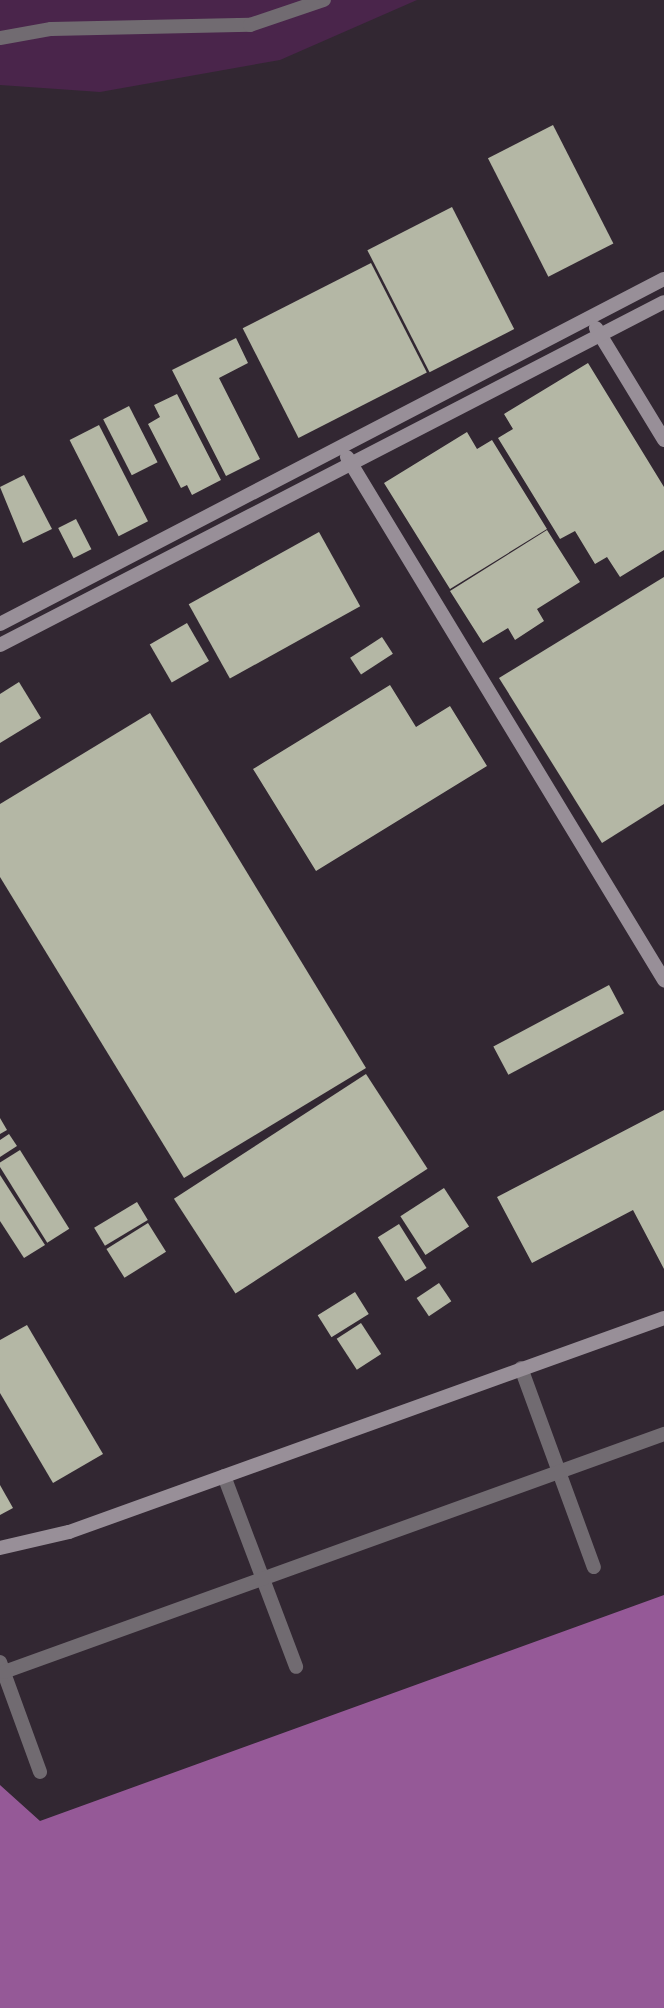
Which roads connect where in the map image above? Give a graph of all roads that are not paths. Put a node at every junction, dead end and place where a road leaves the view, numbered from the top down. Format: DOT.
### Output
graph roads {
  1 [pos="324,0"];
  2 [pos="0,38"];
  3 [pos="664,279"];
  4 [pos="664,302"];
  5 [pos="590,317"];
  6 [pos="600,335"];
  7 [pos="664,440"];
  8 [pos="342,447"];
  9 [pos="351,463"];
  10 [pos="0,624"];
  11 [pos="0,645"];
  12 [pos="664,980"];
  13 [pos="664,1318"];
  14 [pos="521,1368"];
  15 [pos="664,1434"];
  16 [pos="559,1472"];
  17 [pos="224,1476"];
  18 [pos="0,1548"];
  19 [pos="594,1567"];
  20 [pos="263,1578"];
  21 [pos="2,1667"];
  22 [pos="296,1667"];
  23 [pos="40,1772"];
  1 -- 2 [label="street"];
  3 -- 5 [label="street"];
  4 -- 6 [label="street"];
  5 -- 6 [label="street"];
  5 -- 8 [label="street"];
  6 -- 7 [label="street"];
  6 -- 9 [label="street"];
  8 -- 9 [label="street"];
  8 -- 10 [label="street"];
  9 -- 11 [label="street"];
  9 -- 12 [label="street"];
  13 -- 14 [label="street"];
  14 -- 16 [label="street"];
  14 -- 17 [label="street"];
  15 -- 16 [label="street"];
  16 -- 19 [label="street"];
  16 -- 20 [label="street"];
  17 -- 18 [label="street"];
  17 -- 20 [label="street"];
  20 -- 21 [label="street"];
  20 -- 22 [label="street"];
  21 -- 23 [label="street"];
}
